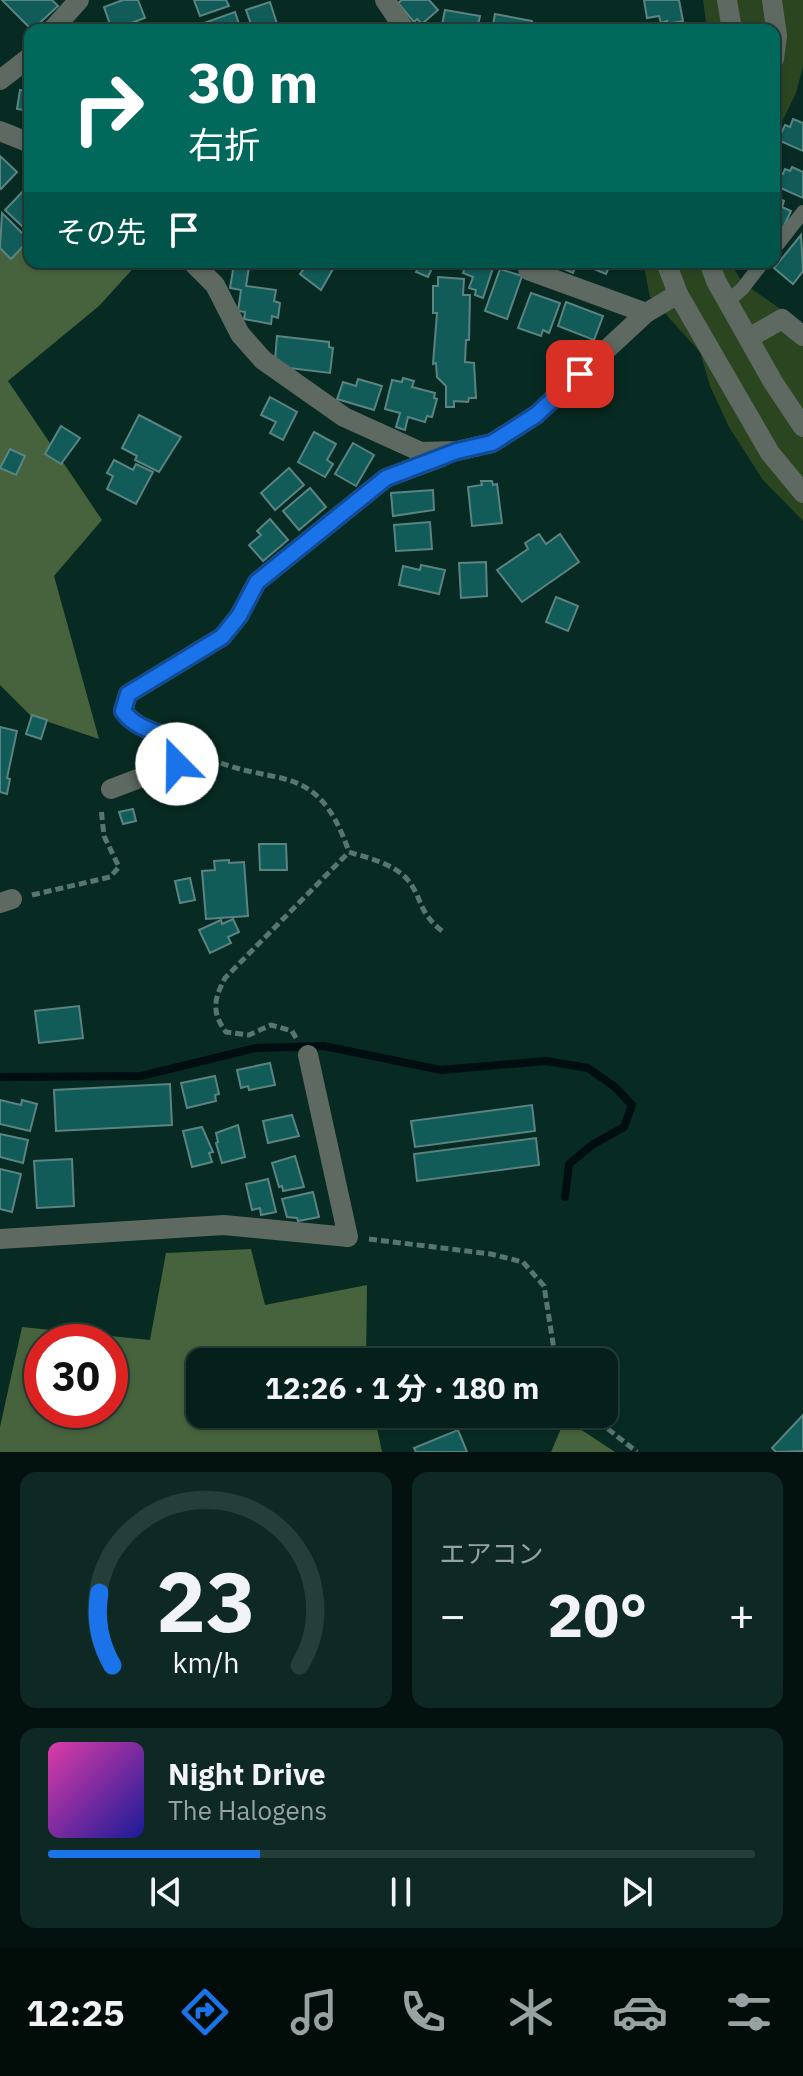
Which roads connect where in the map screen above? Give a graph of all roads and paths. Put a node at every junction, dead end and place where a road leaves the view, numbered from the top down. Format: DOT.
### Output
graph roads {
  1 [pos="79,0"];
  2 [pos="385,0"];
  3 [pos="727,0"];
  4 [pos="772,0"];
  5 [pos="57,24"];
  6 [pos="401,24"];
  7 [pos="731,24"];
  8 [pos="775,24"];
  9 [pos="24,62"];
  10 [pos="0,80"];
  11 [pos="0,131"];
  12 [pos="24,141"];
  13 [pos="803,212"];
  14 [pos="780,241"];
  15 [pos="198,268"];
  16 [pos="668,268"];
  17 [pos="712,268"];
  18 [pos="758,268"];
  19 [pos="528,270"];
  20 [pos="678,294"];
  21 [pos="728,301"];
  22 [pos="646,313"];
  23 [pos="803,336"];
  24 [pos="749,338"];
  25 [pos="803,427"];
  26 [pos="457,451"];
  27 [pos="803,493"];
  28 [pos="180,743"];
  29 [pos="111,789"];
  30 [pos="349,852"];
  31 [pos="6,901"];
  32 [pos="442,931"];
  33 [pos="308,1055"];
  34 [pos="348,1237"];
  35 [pos="0,1239"];
  36 [pos="554,1348"];
  37 [pos="607,1428"];
  38 [pos="637,1452"];
  1 -- 5 [label="street"];
  2 -- 6 [label="street"];
  3 -- 7 [label="street"];
  4 -- 8 [label="street"];
  9 -- 10 [label="street"];
  11 -- 12 [label="street"];
  13 -- 14 [label="lane"];
  15 -- 26 [label="street"];
  16 -- 20 [label="street"];
  17 -- 21 [label="street"];
  18 -- 21 [label="lane"];
  19 -- 22 [label="street"];
  20 -- 22 [label="street"];
  20 -- 27 [label="street"];
  21 -- 24 [label="street"];
  22 -- 26 [label="street"];
  23 -- 24 [label="street"];
  24 -- 25 [label="street"];
  26 -- 28 [label="street"];
  28 -- 29 [label="street"];
  28 -- 30 [label="path"];
  29 -- 31 [label="path"];
  30 -- 32 [label="path"];
  30 -- 33 [label="path"];
  33 -- 34 [label="street"];
  34 -- 35 [label="street"];
  34 -- 36 [label="path"];
  37 -- 38 [label="path"];
}
